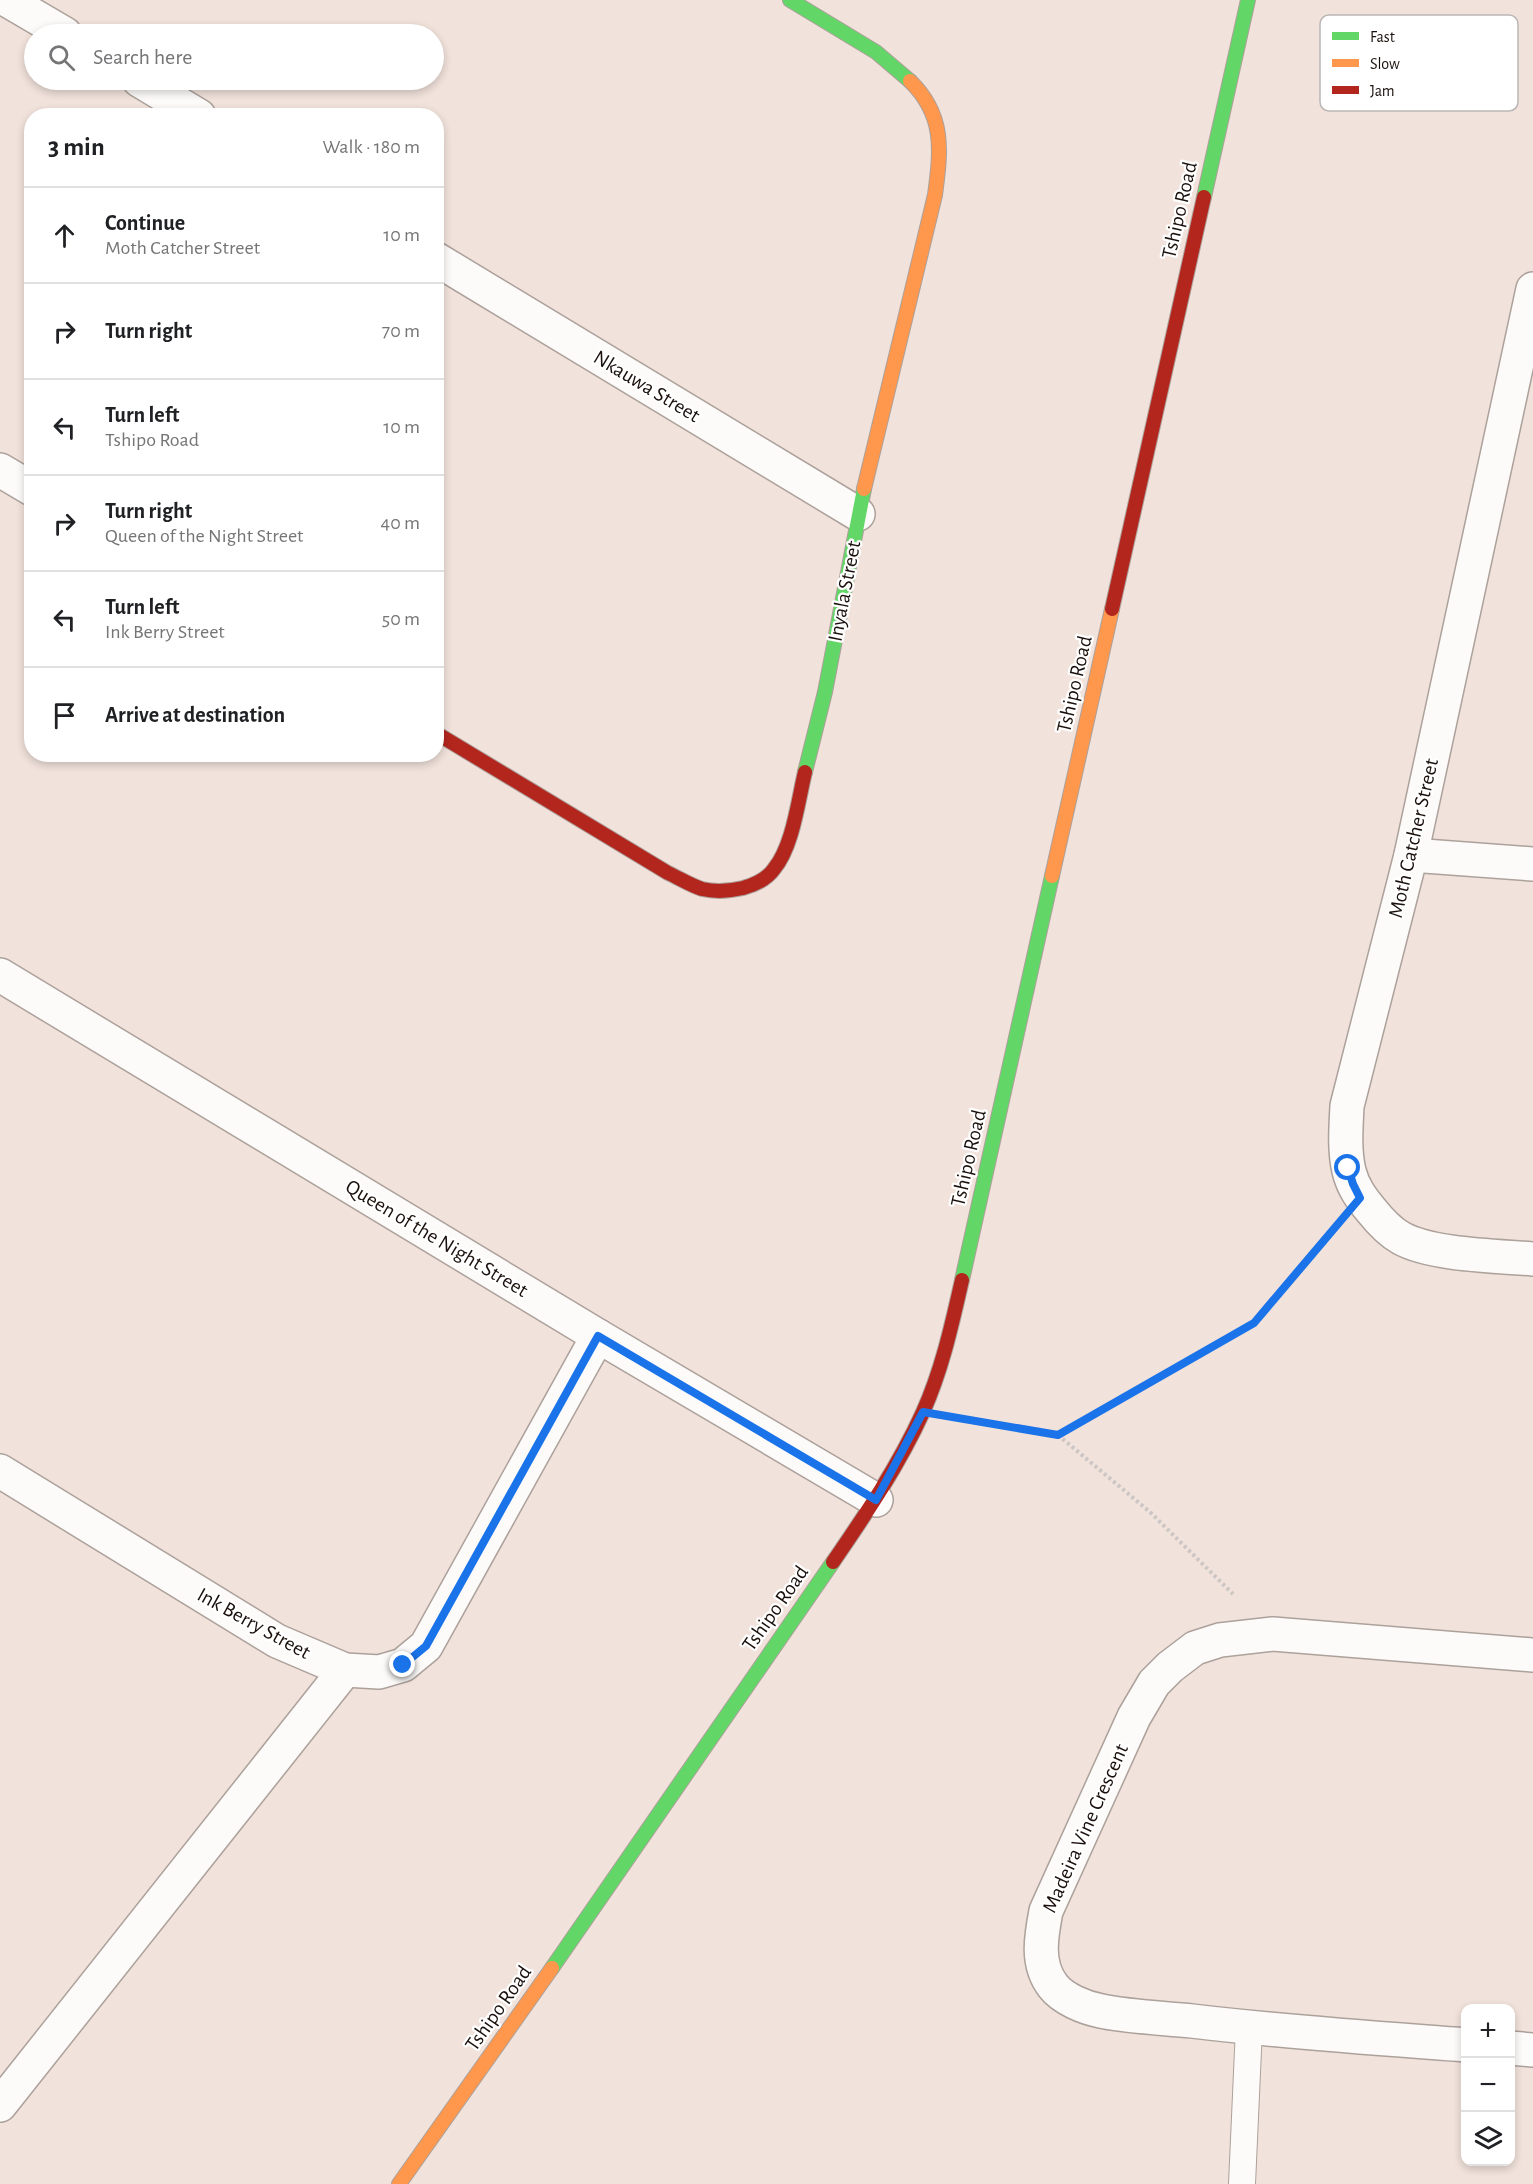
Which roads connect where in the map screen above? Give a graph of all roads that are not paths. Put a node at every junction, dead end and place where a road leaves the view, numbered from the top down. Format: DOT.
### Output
graph roads {
  1 [pos="7,0"];
  2 [pos="790,0"];
  3 [pos="1248,0"];
  4 [pos="47,24"];
  5 [pos="156,90"];
  6 [pos="186,108"];
  7 [pos="444,264"];
  8 [pos="1533,289"];
  9 [pos="0,470"];
  10 [pos="24,484"];
  11 [pos="858,514"];
  12 [pos="444,738"];
  13 [pos="1411,855"];
  14 [pos="1533,864"];
  15 [pos="0,975"];
  16 [pos="1533,1259"];
  17 [pos="598,1336"];
  18 [pos="0,1472"];
  19 [pos="876,1500"];
  20 [pos="1533,1655"];
  21 [pos="345,1670"];
  22 [pos="1249,2028"];
  23 [pos="1461,2045"];
  24 [pos="1515,2048"];
  25 [pos="1533,2050"];
  26 [pos="0,2105"];
  27 [pos="399,2184"];
  28 [pos="1242,2184"];
  1 -- 4 [label="street"];
  2 -- 11 [label="street, Inyala Street"];
  3 -- 19 [label="street, Tshipo Road"];
  5 -- 6 [label="street"];
  7 -- 11 [label="street, Nkauwa Street"];
  8 -- 13 [label="street, Moth Catcher Street"];
  9 -- 10 [label="street"];
  11 -- 12 [label="street, Inyala Street"];
  13 -- 14 [label="street"];
  13 -- 16 [label="street, Moth Catcher Street"];
  15 -- 17 [label="street, Queen of the Night Street"];
  17 -- 19 [label="street, Queen of the Night Street"];
  17 -- 21 [label="street, Ink Berry Street"];
  18 -- 21 [label="street, Ink Berry Street"];
  19 -- 27 [label="street, Tshipo Road"];
  20 -- 22 [label="street, Madeira Vine Crescent"];
  21 -- 26 [label="street"];
  22 -- 23 [label="street, Madeira Vine Crescent"];
  22 -- 28 [label="lane"];
  24 -- 25 [label="street"];
}
